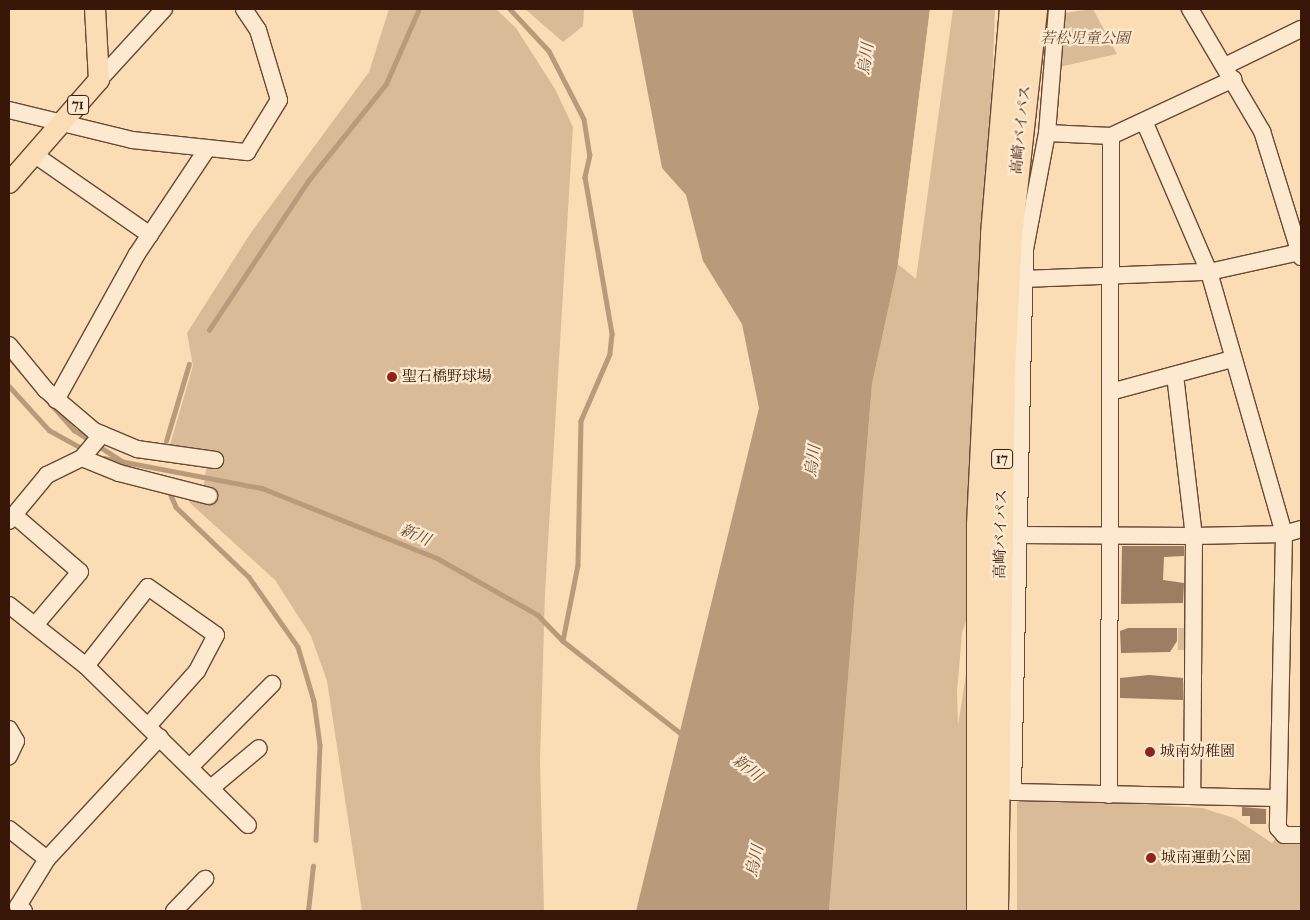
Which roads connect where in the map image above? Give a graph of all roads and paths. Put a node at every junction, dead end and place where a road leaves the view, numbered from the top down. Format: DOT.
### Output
graph roads {
  1 [pos="95,9"];
  2 [pos="164,9"];
  3 [pos="244,9"];
  4 [pos="1012,9"];
  5 [pos="1035,9"];
  6 [pos="1047,9"];
  7 [pos="1058,9"];
  8 [pos="1190,9"];
  9 [pos="1301,29"];
  10 [pos="1229,73"];
  11 [pos="99,80"];
  12 [pos="9,110"];
  13 [pos="1144,121"];
  14 [pos="61,124"];
  15 [pos="1047,133"];
  16 [pos="1111,136"];
  17 [pos="207,149"];
  18 [pos="35,154"];
  19 [pos="9,183"];
  20 [pos="1031,204"];
  21 [pos="150,234"];
  22 [pos="1300,254"];
  23 [pos="1208,272"];
  24 [pos="1113,278"];
  25 [pos="1023,279"];
  26 [pos="9,344"];
  27 [pos="1232,358"];
  28 [pos="1175,374"];
  29 [pos="1114,391"];
  30 [pos="56,400"];
  31 [pos="102,434"];
  32 [pos="82,458"];
  33 [pos="215,460"];
  34 [pos="209,496"];
  35 [pos="11,518"];
  36 [pos="1301,529"];
  37 [pos="1284,534"];
  38 [pos="1015,535"];
  39 [pos="1112,535"];
  40 [pos="1194,536"];
  41 [pos="9,605"];
  42 [pos="36,624"];
  43 [pos="86,666"];
  44 [pos="272,684"];
  45 [pos="9,730"];
  46 [pos="154,731"];
  47 [pos="259,748"];
  48 [pos="9,756"];
  49 [pos="190,767"];
  50 [pos="210,788"];
  51 [pos="1109,795"];
  52 [pos="1192,796"];
  53 [pos="1278,798"];
  54 [pos="248,825"];
  55 [pos="9,829"];
  56 [pos="1301,836"];
  57 [pos="47,858"];
  58 [pos="205,879"];
  59 [pos="18,909"];
  60 [pos="174,911"];
  61 [pos="979,911"];
  62 [pos="996,911"];
  1 -- 11 [label="main road, 71"];
  2 -- 11 [label="street"];
  3 -- 17 [label="street"];
  4 -- 61 [label="highway, 高崎バイパス / 17"];
  5 -- 62 [label="highway, 高崎バイパス / 17"];
  6 -- 20 [label="highway"];
  7 -- 15 [label="street"];
  8 -- 10 [label="street"];
  9 -- 10 [label="street"];
  10 -- 13 [label="street"];
  10 -- 22 [label="street"];
  11 -- 14 [label="main road, 71"];
  12 -- 14 [label="street"];
  13 -- 16 [label="street"];
  13 -- 23 [label="street"];
  14 -- 17 [label="street"];
  14 -- 18 [label="main road, 71"];
  15 -- 16 [label="street"];
  15 -- 20 [label="street"];
  16 -- 24 [label="street"];
  17 -- 21 [label="street"];
  18 -- 19 [label="main road, 71"];
  18 -- 21 [label="street"];
  20 -- 25 [label="street"];
  21 -- 30 [label="street"];
  22 -- 23 [label="street"];
  23 -- 24 [label="street"];
  23 -- 27 [label="street"];
  24 -- 25 [label="street"];
  24 -- 29 [label="street"];
  25 -- 38 [label="street"];
  26 -- 30 [label="street"];
  27 -- 28 [label="street"];
  27 -- 37 [label="street"];
  28 -- 29 [label="street"];
  28 -- 40 [label="street"];
  29 -- 39 [label="street"];
  30 -- 31 [label="street"];
  31 -- 32 [label="street"];
  31 -- 33 [label="street"];
  32 -- 34 [label="street"];
  32 -- 35 [label="street"];
  35 -- 42 [label="street"];
  36 -- 37 [label="street"];
  37 -- 40 [label="street"];
  37 -- 53 [label="street"];
  38 -- 39 [label="street"];
  38 -- 51 [label="street"];
  39 -- 40 [label="street"];
  39 -- 51 [label="street"];
  40 -- 52 [label="street"];
  41 -- 42 [label="street"];
  42 -- 43 [label="street"];
  43 -- 46 [label="street"];
  43 -- 46 [label="street"];
  44 -- 49 [label="street"];
  45 -- 48 [label="street"];
  46 -- 49 [label="street"];
  46 -- 57 [label="street"];
  47 -- 50 [label="street"];
  49 -- 50 [label="street"];
  50 -- 54 [label="street"];
  51 -- 52 [label="street"];
  52 -- 53 [label="street"];
  53 -- 56 [label="street"];
  55 -- 57 [label="street"];
  57 -- 59 [label="street"];
  58 -- 60 [label="street"];
}
